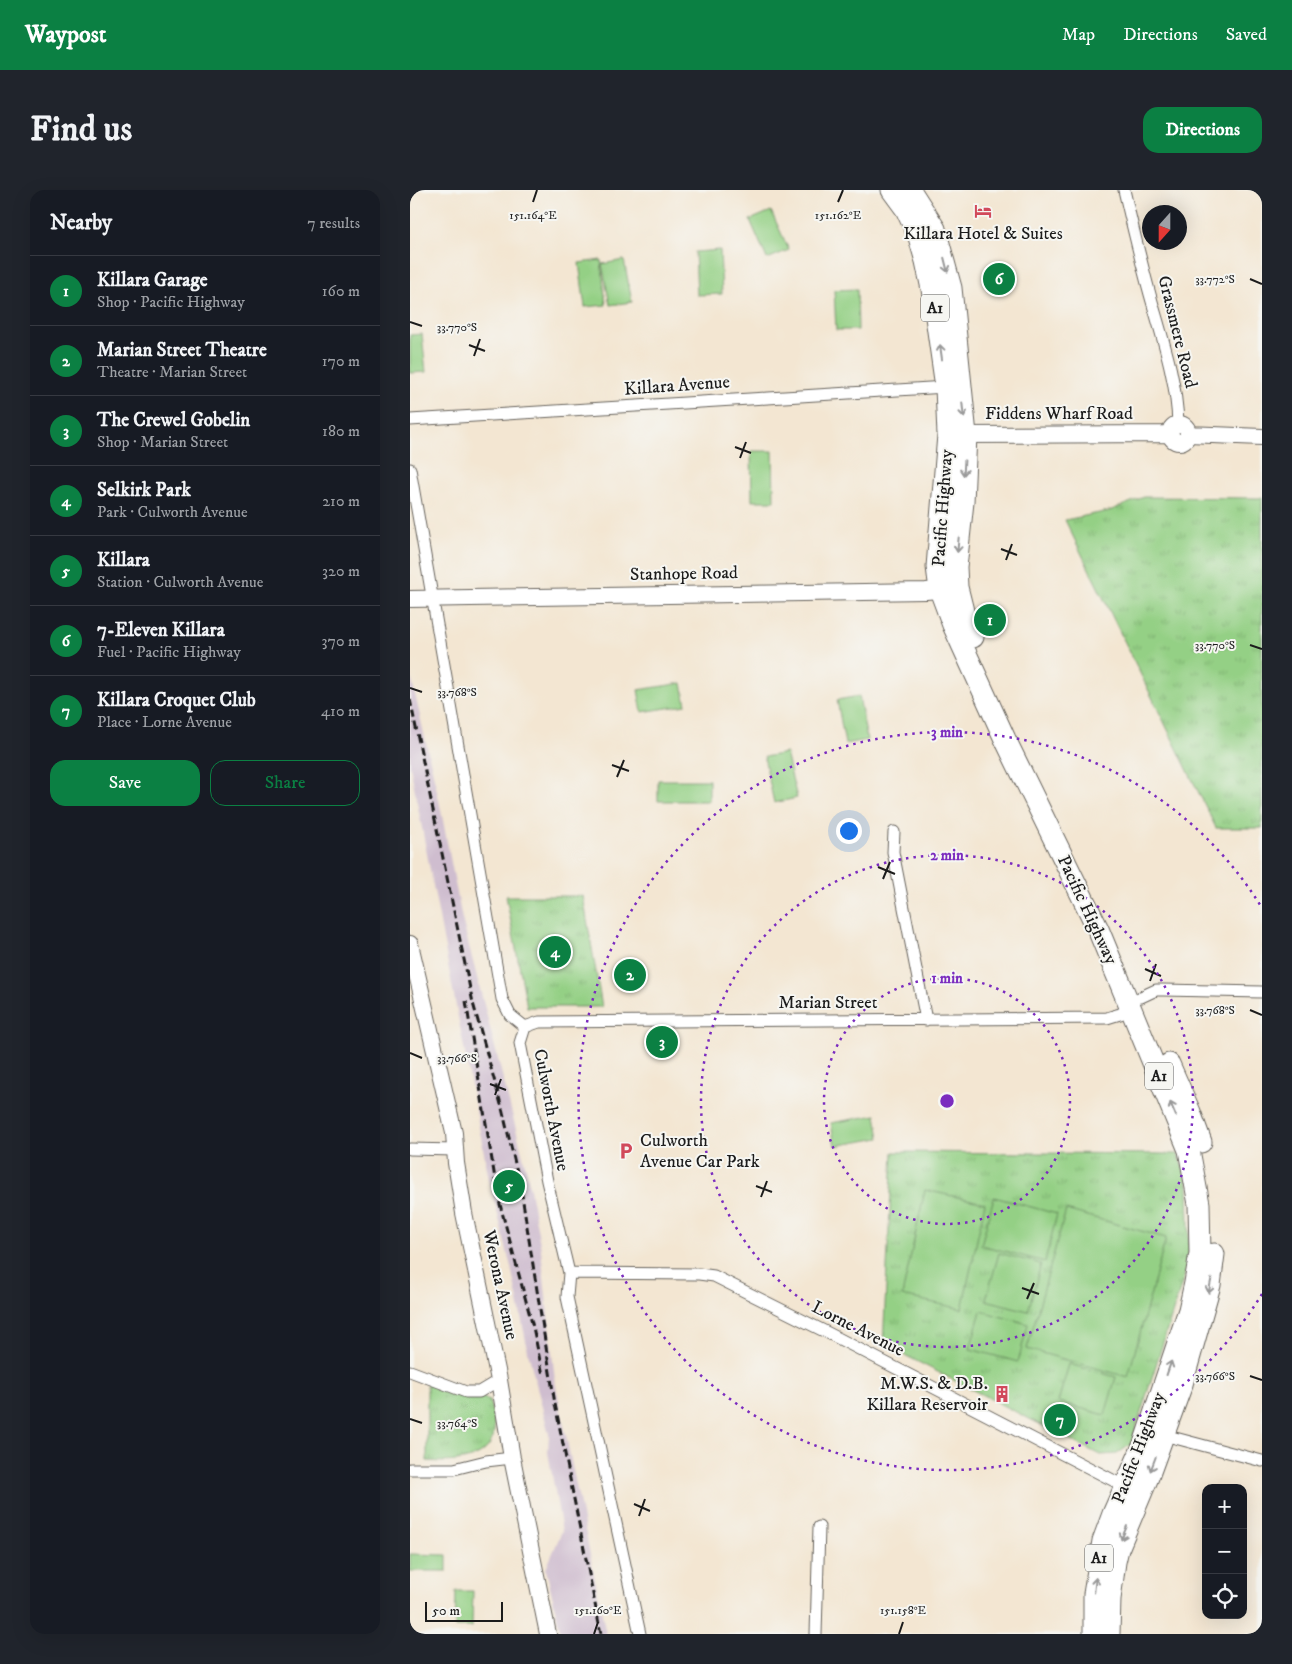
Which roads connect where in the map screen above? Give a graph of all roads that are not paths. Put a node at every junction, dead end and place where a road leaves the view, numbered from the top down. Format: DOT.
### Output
graph roads {
  1 [pos="892,190"];
  2 [pos="910,190"];
  3 [pos="1124,190"];
  4 [pos="946,388"];
  5 [pos="410,420"];
  6 [pos="1179,431"];
  7 [pos="957,435"];
  8 [pos="1262,437"];
  9 [pos="410,469"];
  10 [pos="949,589"];
  11 [pos="431,598"];
  12 [pos="410,599"];
  13 [pos="894,832"];
  14 [pos="410,944"];
  15 [pos="1262,992"];
  16 [pos="1135,1003"];
  17 [pos="926,1020"];
  18 [pos="525,1027"];
  19 [pos="410,1150"];
  20 [pos="454,1150"];
  21 [pos="569,1273"];
  22 [pos="410,1371"];
  23 [pos="499,1380"];
  24 [pos="1156,1433"];
  25 [pos="512,1458"];
  26 [pos="1262,1461"];
  27 [pos="410,1469"];
  28 [pos="1133,1490"];
  29 [pos="819,1527"];
  30 [pos="548,1634"];
  31 [pos="640,1634"];
  32 [pos="816,1634"];
  33 [pos="1094,1634"];
  34 [pos="1109,1634"];
  4 -- 1 [label="highway, Pacific Highway / A1, one-way"];
  2 -- 7 [label="highway, Pacific Highway / A1, one-way"];
  3 -- 6 [label="street, Grassmere Road"];
  4 -- 5 [label="street, Killara Avenue"];
  4 -- 7 [label="highway, Pacific Highway / A1"];
  6 -- 7 [label="street, Fiddens Wharf Road"];
  6 -- 8 [label="street, Fiddens Wharf Road"];
  7 -- 10 [label="highway, Pacific Highway / A1"];
  9 -- 11 [label="street"];
  10 -- 11 [label="street, Stanhope Road"];
  10 -- 16 [label="highway, Pacific Highway / A1"];
  11 -- 12 [label="street, Stanhope Road"];
  11 -- 18 [label="street, Culworth Avenue"];
  13 -- 17 [label="street"];
  14 -- 20 [label="street, Werona Avenue"];
  15 -- 16 [label="street, Marian Street"];
  16 -- 17 [label="street, Marian Street"];
  16 -- 24 [label="highway, Pacific Highway / A1"];
  17 -- 18 [label="street, Marian Street"];
  18 -- 21 [label="street, Culworth Avenue"];
  19 -- 20 [label="street"];
  20 -- 23 [label="street, Werona Avenue"];
  21 -- 28 [label="street, Lorne Avenue"];
  21 -- 31 [label="street, Culworth Avenue"];
  22 -- 23 [label="street"];
  23 -- 25 [label="street, Werona Avenue"];
  24 -- 26 [label="street"];
  24 -- 28 [label="highway, Pacific Highway / A1"];
  25 -- 27 [label="street"];
  25 -- 30 [label="street, Werona Avenue"];
  33 -- 28 [label="highway, Pacific Highway / A1, one-way"];
  28 -- 34 [label="highway, Pacific Highway / A1, one-way"];
  29 -- 32 [label="street"];
}
